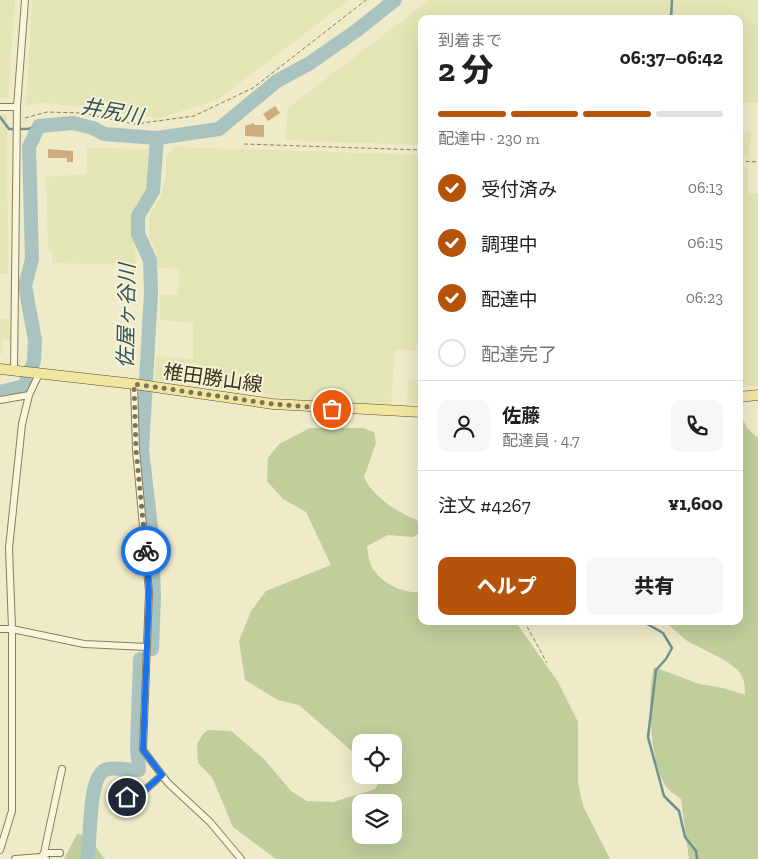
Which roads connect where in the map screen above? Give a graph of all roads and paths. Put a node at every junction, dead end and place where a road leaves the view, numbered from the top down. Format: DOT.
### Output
graph roads {
  1 [pos="25,0"];
  2 [pos="366,0"];
  3 [pos="0,107"];
  4 [pos="17,107"];
  5 [pos="17,121"];
  6 [pos="244,144"];
  7 [pos="418,150"];
  8 [pos="743,161"];
  9 [pos="758,162"];
  10 [pos="0,369"];
  11 [pos="14,370"];
  12 [pos="40,372"];
  13 [pos="134,384"];
  14 [pos="29,395"];
  15 [pos="758,395"];
  16 [pos="743,397"];
  17 [pos="0,400"];
  18 [pos="418,412"];
  19 [pos="526,625"];
  20 [pos="0,629"];
  21 [pos="12,629"];
  22 [pos="148,646"];
  23 [pos="547,663"];
  24 [pos="62,769"];
  25 [pos="162,775"];
  26 [pos="127,797"];
  27 [pos="0,850"];
  28 [pos="60,853"];
  29 [pos="44,856"];
  30 [pos="15,859"];
  31 [pos="241,859"];
  1 -- 4 [label="street"];
  2 -- 5 [label="path"];
  3 -- 4 [label="street"];
  4 -- 5 [label="street"];
  5 -- 11 [label="street"];
  6 -- 7 [label="path"];
  8 -- 9 [label="path"];
  10 -- 11 [label="main road, 椎田勝山線"];
  11 -- 12 [label="main road, 椎田勝山線"];
  12 -- 13 [label="main road, 椎田勝山線"];
  12 -- 14 [label="street"];
  13 -- 18 [label="main road, 椎田勝山線"];
  13 -- 22 [label="street"];
  14 -- 17 [label="street"];
  14 -- 21 [label="street"];
  15 -- 16 [label="main road"];
  19 -- 23 [label="path"];
  20 -- 21 [label="street"];
  21 -- 22 [label="street"];
  21 -- 27 [label="street"];
  22 -- 25 [label="street"];
  24 -- 29 [label="street"];
  25 -- 26 [label="street"];
  25 -- 31 [label="street"];
  28 -- 29 [label="street"];
  29 -- 30 [label="street"];
}
